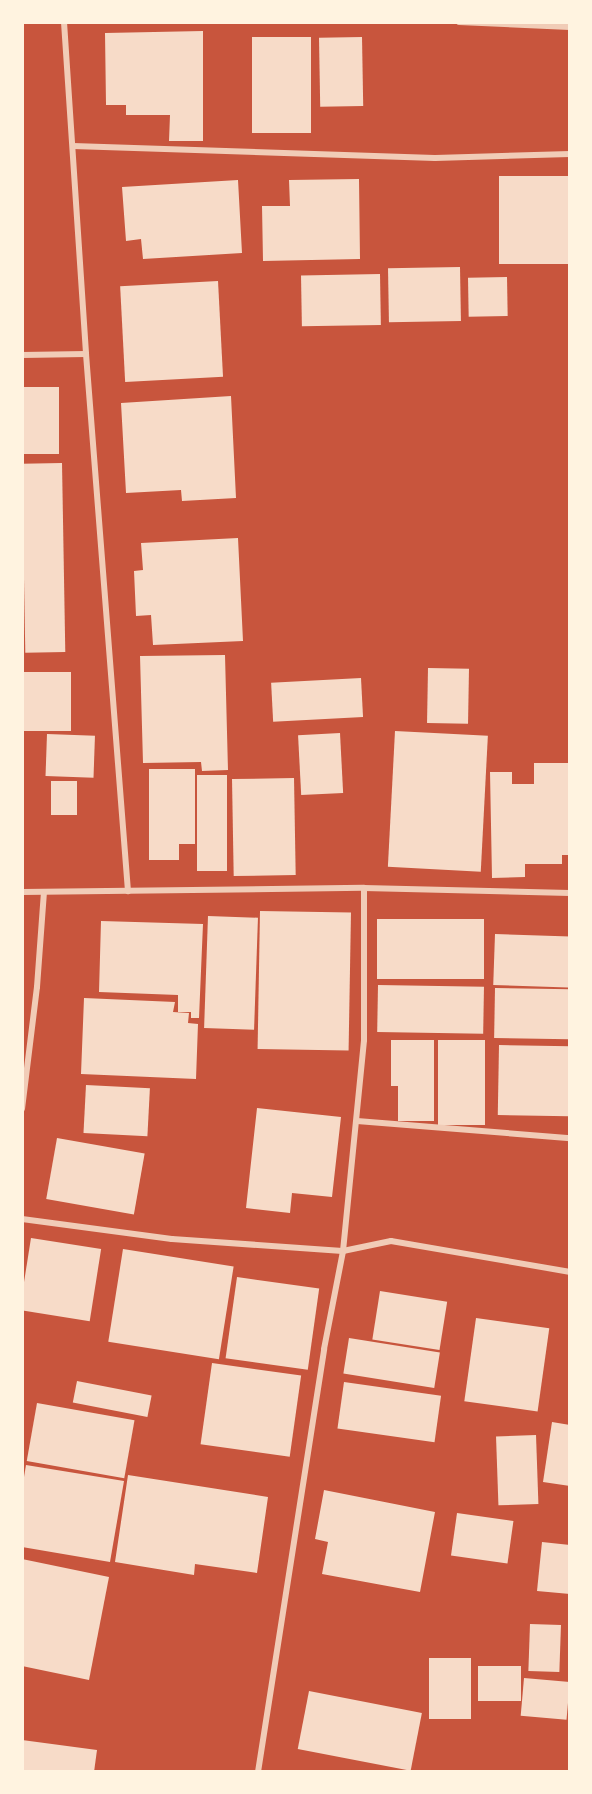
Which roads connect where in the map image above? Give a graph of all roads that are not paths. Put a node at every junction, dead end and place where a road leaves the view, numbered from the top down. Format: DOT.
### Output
graph roads {
  1 [pos="64,22"];
  2 [pos="459,22"];
  3 [pos="570,27"];
  4 [pos="73,146"];
  5 [pos="570,154"];
  6 [pos="86,354"];
  7 [pos="22,355"];
  8 [pos="364,888"];
  9 [pos="128,891"];
  10 [pos="22,892"];
  11 [pos="44,892"];
  12 [pos="570,892"];
  13 [pos="22,1109"];
  14 [pos="357,1121"];
  15 [pos="570,1138"];
  16 [pos="22,1219"];
  17 [pos="343,1251"];
  18 [pos="570,1272"];
  19 [pos="258,1772"];
  1 -- 4 [label="street"];
  2 -- 3 [label="street"];
  4 -- 5 [label="street"];
  4 -- 6 [label="street"];
  6 -- 7 [label="street"];
  6 -- 9 [label="street"];
  8 -- 9 [label="street"];
  8 -- 12 [label="street"];
  8 -- 14 [label="street"];
  9 -- 11 [label="street"];
  10 -- 11 [label="street"];
  11 -- 13 [label="street"];
  14 -- 15 [label="street"];
  14 -- 17 [label="street"];
  16 -- 17 [label="street"];
  17 -- 18 [label="street"];
  17 -- 19 [label="street"];
}
